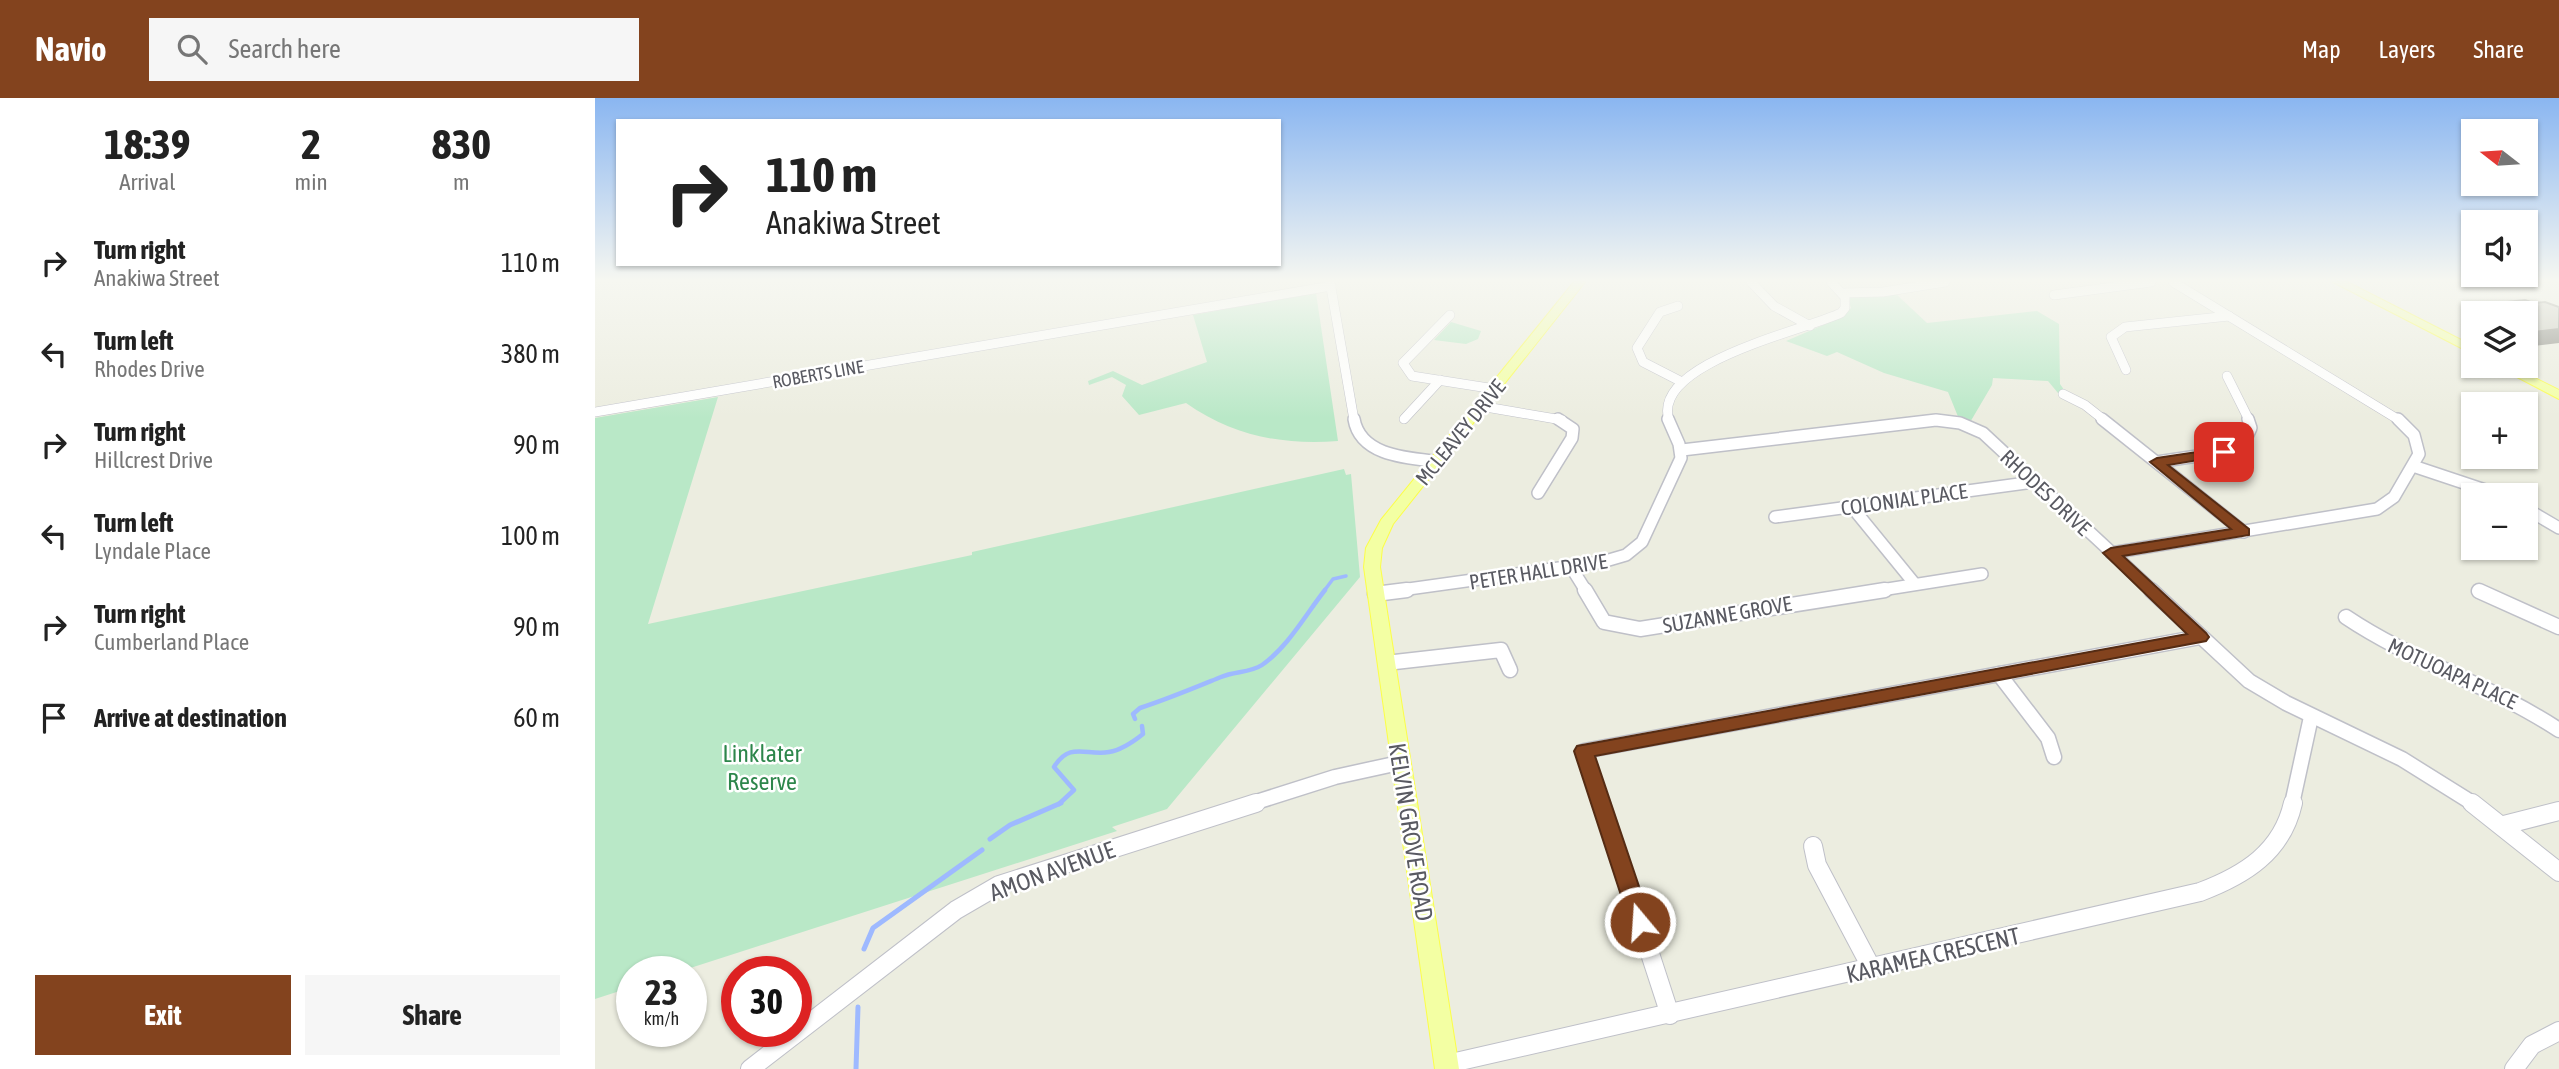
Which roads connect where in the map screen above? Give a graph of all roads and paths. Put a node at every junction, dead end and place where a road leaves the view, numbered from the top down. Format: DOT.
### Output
graph roads {
  1 [pos="1082,327"];
  2 [pos="1338,327"];
  3 [pos="1438,327"];
  4 [pos="1544,327"];
  5 [pos="1650,327"];
  6 [pos="1807,327"];
  7 [pos="2124,327"];
  8 [pos="2248,327"];
  9 [pos="2427,327"];
  10 [pos="2461,345"];
  11 [pos="2126,370"];
  12 [pos="2227,376"];
  13 [pos="2526,378"];
  14 [pos="1440,380"];
  15 [pos="1680,381"];
  16 [pos="1495,389"];
  17 [pos="2063,394"];
  18 [pos="2559,395"];
  19 [pos="1480,407"];
  20 [pos="595,412"];
  21 [pos="1404,419"];
  22 [pos="1682,450"];
  23 [pos="1434,461"];
  24 [pos="2157,462"];
  25 [pos="2413,466"];
  26 [pos="2033,482"];
  27 [pos="2464,483"];
  28 [pos="1538,493"];
  29 [pos="1852,507"];
  30 [pos="2538,516"];
  31 [pos="1775,517"];
  32 [pos="2559,528"];
  33 [pos="2243,532"];
  34 [pos="2111,553"];
  35 [pos="1571,567"];
  36 [pos="1982,573"];
  37 [pos="1914,583"];
  38 [pos="2479,591"];
  39 [pos="1375,594"];
  40 [pos="2346,617"];
  41 [pos="2559,627"];
  42 [pos="2200,637"];
  43 [pos="1386,663"];
  44 [pos="1510,670"];
  45 [pos="1999,674"];
  46 [pos="2311,716"];
  47 [pos="2559,730"];
  48 [pos="2054,757"];
  49 [pos="1399,763"];
  50 [pos="2559,811"];
  51 [pos="2504,825"];
  52 [pos="1813,846"];
  53 [pos="2559,872"];
  54 [pos="1873,969"];
  55 [pos="1670,1015"];
  56 [pos="2559,1031"];
  57 [pos="1447,1067"];
  58 [pos="750,1069"];
  59 [pos="2514,1069"];
  1 -- 20 [label="street, ROBERTS LINE"];
  2 -- 23 [label="street"];
  3 -- 14 [label="street"];
  4 -- 16 [label="main road, MCLEAVEY DRIVE"];
  5 -- 15 [label="street"];
  6 -- 15 [label="street"];
  7 -- 11 [label="street"];
  8 -- 25 [label="street"];
  9 -- 10 [label="main road"];
  12 -- 24 [label="street"];
  13 -- 18 [label="main road"];
  14 -- 16 [label="street"];
  14 -- 21 [label="street"];
  15 -- 22 [label="street"];
  16 -- 19 [label="main road, MCLEAVEY DRIVE"];
  17 -- 24 [label="street"];
  19 -- 23 [label="main road, MCLEAVEY DRIVE"];
  19 -- 28 [label="street"];
  22 -- 26 [label="street, RHODES DRIVE"];
  22 -- 35 [label="street, PETER HALL DRIVE"];
  23 -- 39 [label="main road, MCLEAVEY DRIVE"];
  24 -- 33 [label="street"];
  25 -- 27 [label="street"];
  25 -- 33 [label="street"];
  26 -- 29 [label="street, COLONIAL PLACE"];
  26 -- 34 [label="street, RHODES DRIVE"];
  29 -- 31 [label="street, COLONIAL PLACE"];
  29 -- 37 [label="street"];
  30 -- 32 [label="street"];
  33 -- 34 [label="street"];
  34 -- 42 [label="street, RHODES DRIVE"];
  35 -- 37 [label="street, SUZANNE GROVE"];
  35 -- 39 [label="street, PETER HALL DRIVE"];
  36 -- 37 [label="street, SUZANNE GROVE"];
  38 -- 41 [label="street"];
  39 -- 43 [label="main road, KELVIN GROVE ROAD"];
  40 -- 47 [label="street, MOTUOAPA PLACE"];
  42 -- 45 [label="street"];
  42 -- 46 [label="street, RHODES DRIVE"];
  43 -- 44 [label="street"];
  43 -- 49 [label="main road, KELVIN GROVE ROAD"];
  45 -- 48 [label="street"];
  45 -- 55 [label="street"];
  46 -- 51 [label="street, RHODES DRIVE"];
  46 -- 54 [label="street, KARAMEA CRESCENT"];
  49 -- 57 [label="main road, KELVIN GROVE ROAD"];
  49 -- 58 [label="street, AMON AVENUE"];
  50 -- 51 [label="street"];
  51 -- 53 [label="street, RHODES DRIVE"];
  52 -- 54 [label="street"];
  54 -- 55 [label="street, KARAMEA CRESCENT"];
  55 -- 57 [label="street, KARAMEA CRESCENT"];
  56 -- 59 [label="street"];
}
